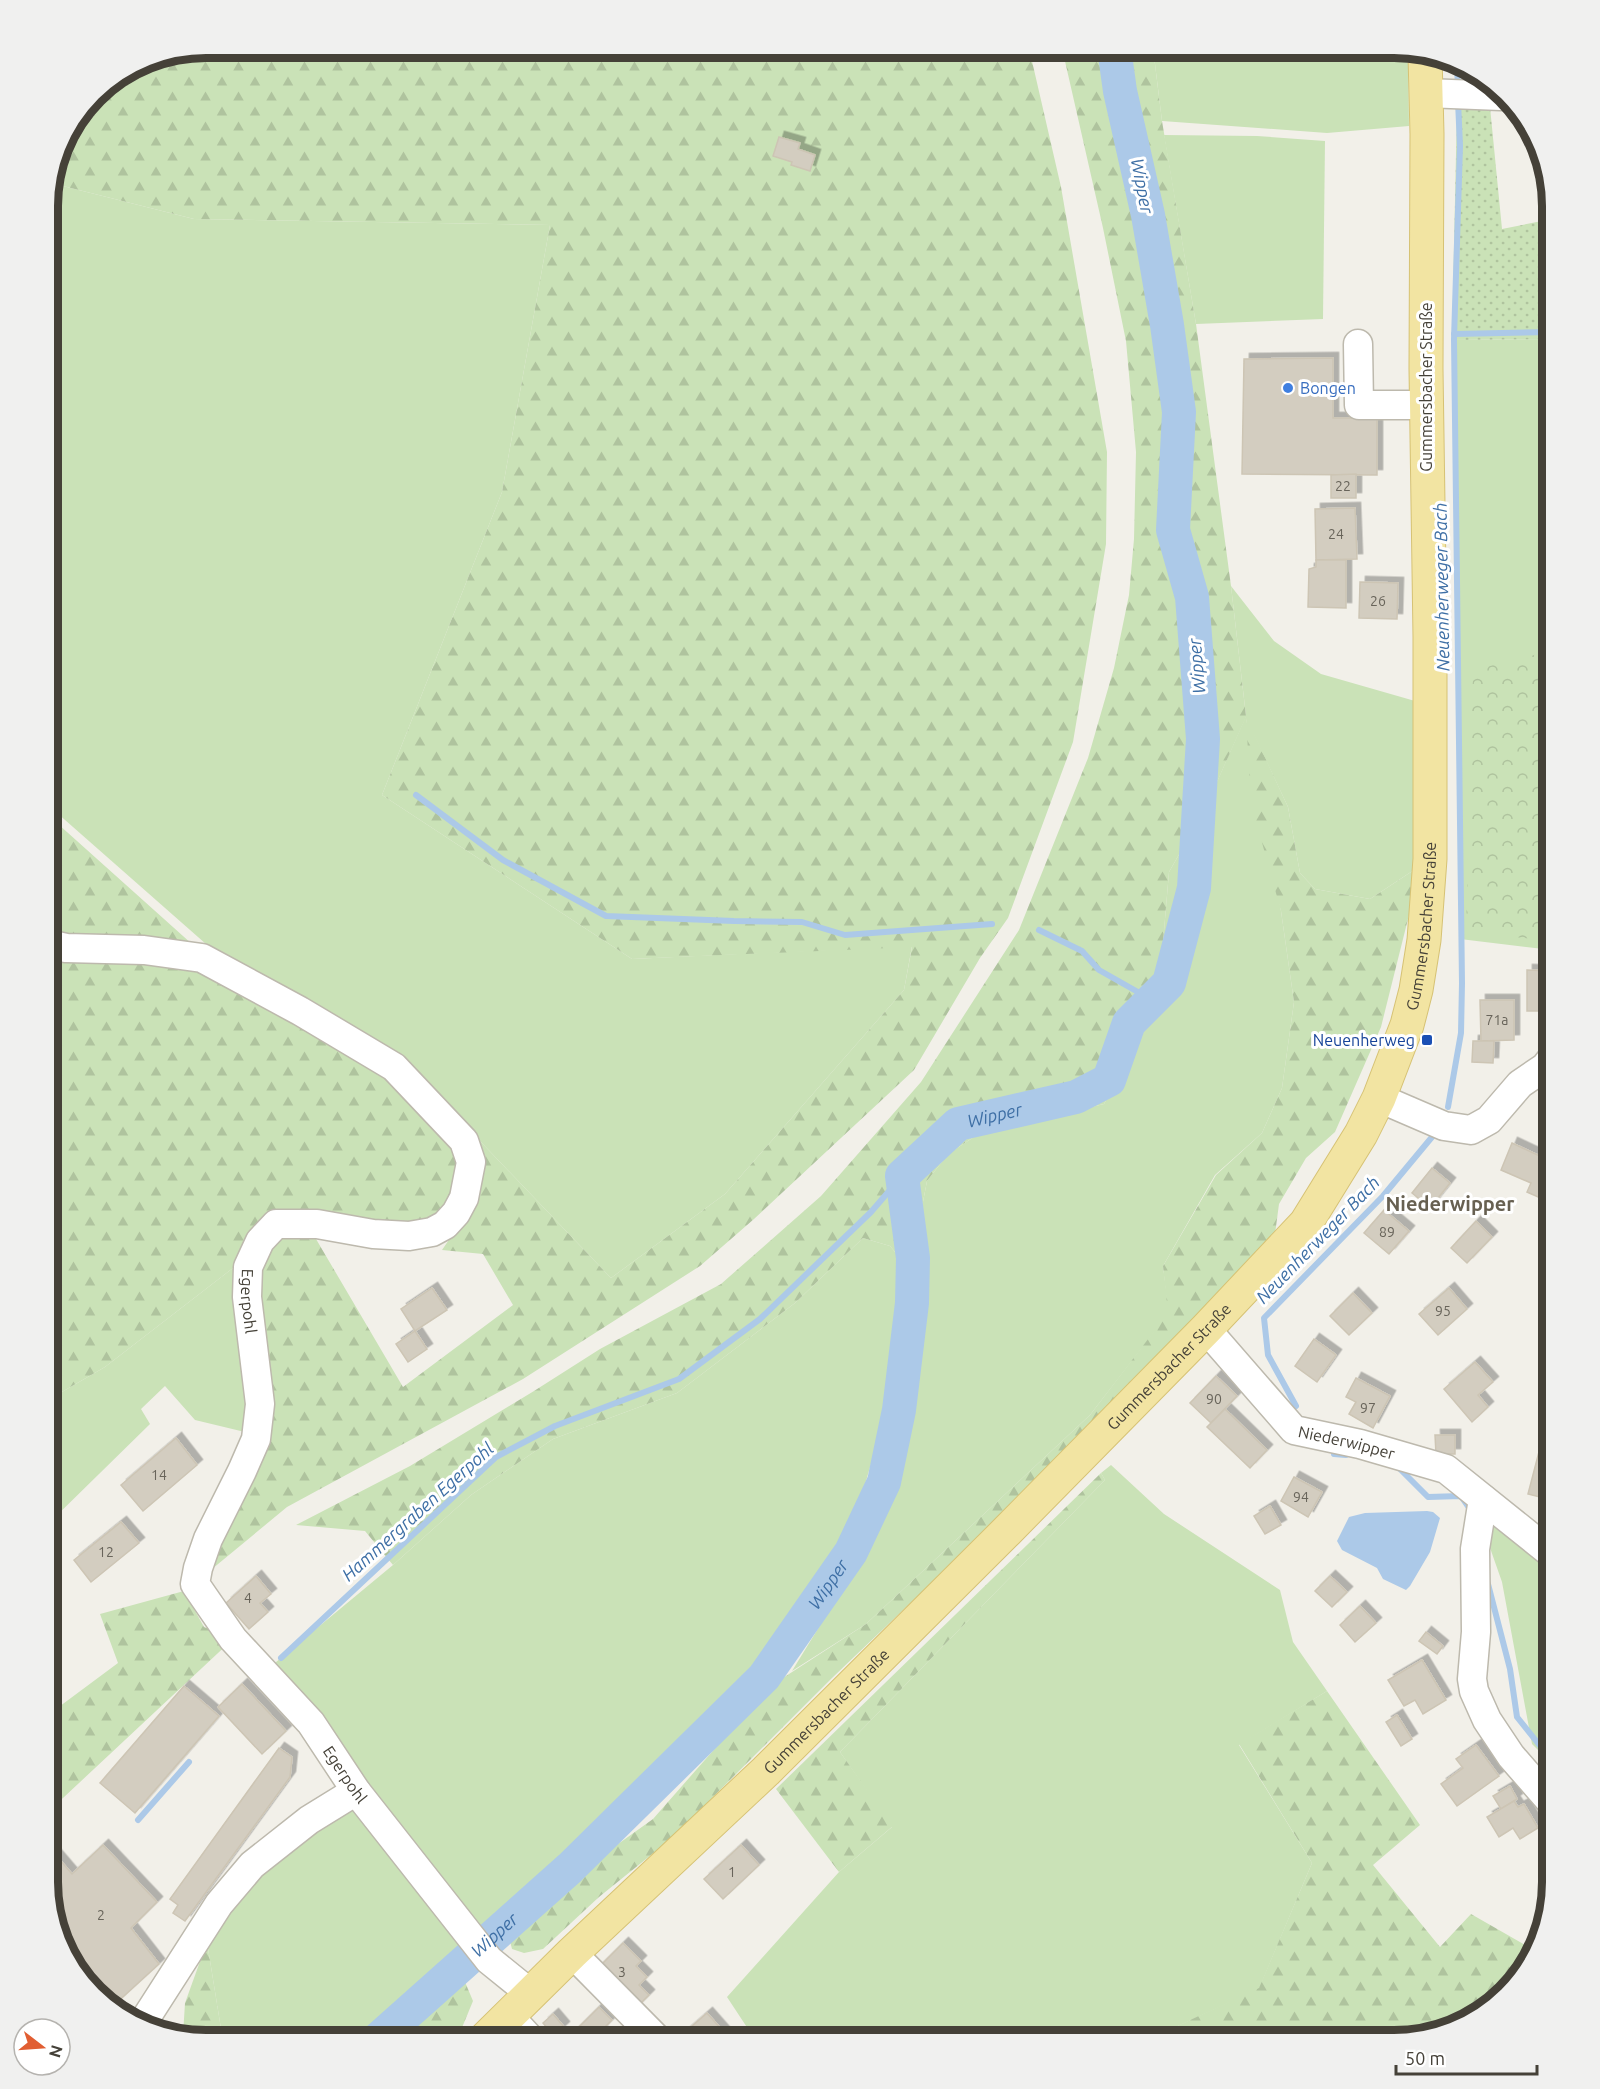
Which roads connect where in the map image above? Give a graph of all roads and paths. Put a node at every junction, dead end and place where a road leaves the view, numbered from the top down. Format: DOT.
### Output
graph roads {
  1 [pos="1430,64"];
  2 [pos="1447,94"];
  3 [pos="1491,96"];
  4 [pos="1358,344"];
  5 [pos="1426,405"];
  6 [pos="59,946"];
  7 [pos="1542,1069"];
  8 [pos="1379,1098"];
  9 [pos="1206,1329"];
  10 [pos="1483,1499"];
  11 [pos="1542,1546"];
  12 [pos="356,1791"];
  13 [pos="1542,1792"];
  14 [pos="572,1953"];
  15 [pos="520,2005"];
  16 [pos="146,2017"];
  17 [pos="493,2031"];
  18 [pos="529,2031"];
  19 [pos="649,2031"];
  1 -- 2 [label="main road, Gummersbacher Straße"];
  2 -- 3 [label="street"];
  2 -- 5 [label="main road, Gummersbacher Straße"];
  4 -- 5 [label="street"];
  5 -- 8 [label="main road, Gummersbacher Straße"];
  6 -- 12 [label="street, Egerpohl"];
  7 -- 8 [label="street"];
  8 -- 9 [label="main road, Gummersbacher Straße"];
  9 -- 10 [label="street, Niederwipper"];
  9 -- 14 [label="main road, Gummersbacher Straße"];
  10 -- 11 [label="street, Niederwipper"];
  10 -- 13 [label="street"];
  12 -- 15 [label="street, Egerpohl"];
  12 -- 16 [label="street"];
  14 -- 15 [label="main road, Gummersbacher Straße"];
  14 -- 19 [label="street"];
  15 -- 17 [label="main road, Gummersbacher Straße"];
  15 -- 18 [label="street, Egerpohl"];
}
